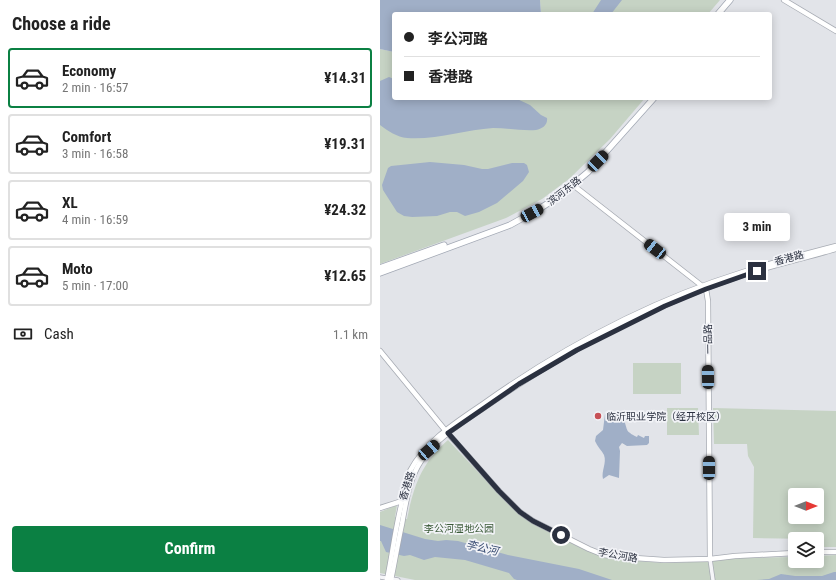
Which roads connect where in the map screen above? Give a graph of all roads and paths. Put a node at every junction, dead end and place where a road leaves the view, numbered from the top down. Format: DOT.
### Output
graph roads {
  1 [pos="726,0"];
  2 [pos="730,0"];
  3 [pos="784,0"];
  4 [pos="715,12"];
  5 [pos="720,12"];
  6 [pos="836,31"];
  7 [pos="648,100"];
  8 [pos="652,100"];
  9 [pos="573,185"];
  10 [pos="836,246"];
  11 [pos="836,249"];
  12 [pos="380,268"];
  13 [pos="380,272"];
  14 [pos="704,288"];
  15 [pos="380,350"];
  16 [pos="447,432"];
  17 [pos="402,501"];
  18 [pos="380,508"];
  19 [pos="400,518"];
  20 [pos="824,552"];
  21 [pos="836,552"];
  22 [pos="788,553"];
  23 [pos="710,559"];
  24 [pos="380,576"];
  25 [pos="389,579"];
  26 [pos="398,580"];
  27 [pos="713,580"];
  1 -- 4 [label="main road"];
  2 -- 5 [label="main road"];
  3 -- 6 [label="street"];
  7 -- 12 [label="main road, 滨河东路"];
  8 -- 9 [label="main road, 滨河东路"];
  9 -- 13 [label="main road, 滨河东路"];
  9 -- 14 [label="street"];
  10 -- 14 [label="street, 香港路"];
  11 -- 14 [label="street, 香港路"];
  14 -- 16 [label="street, 香港路"];
  14 -- 23 [label="street, 一品路"];
  15 -- 16 [label="street, 李公河路"];
  16 -- 17 [label="street, 香港路"];
  16 -- 19 [label="street, 香港路"];
  16 -- 23 [label="street, 李公河路"];
  17 -- 18 [label="street"];
  17 -- 19 [label="street, 香港路"];
  19 -- 25 [label="street, 香港路"];
  20 -- 21 [label="street"];
  22 -- 23 [label="street, 李公河路"];
  23 -- 27 [label="street"];
  24 -- 25 [label="street"];
  25 -- 26 [label="street"];
}
